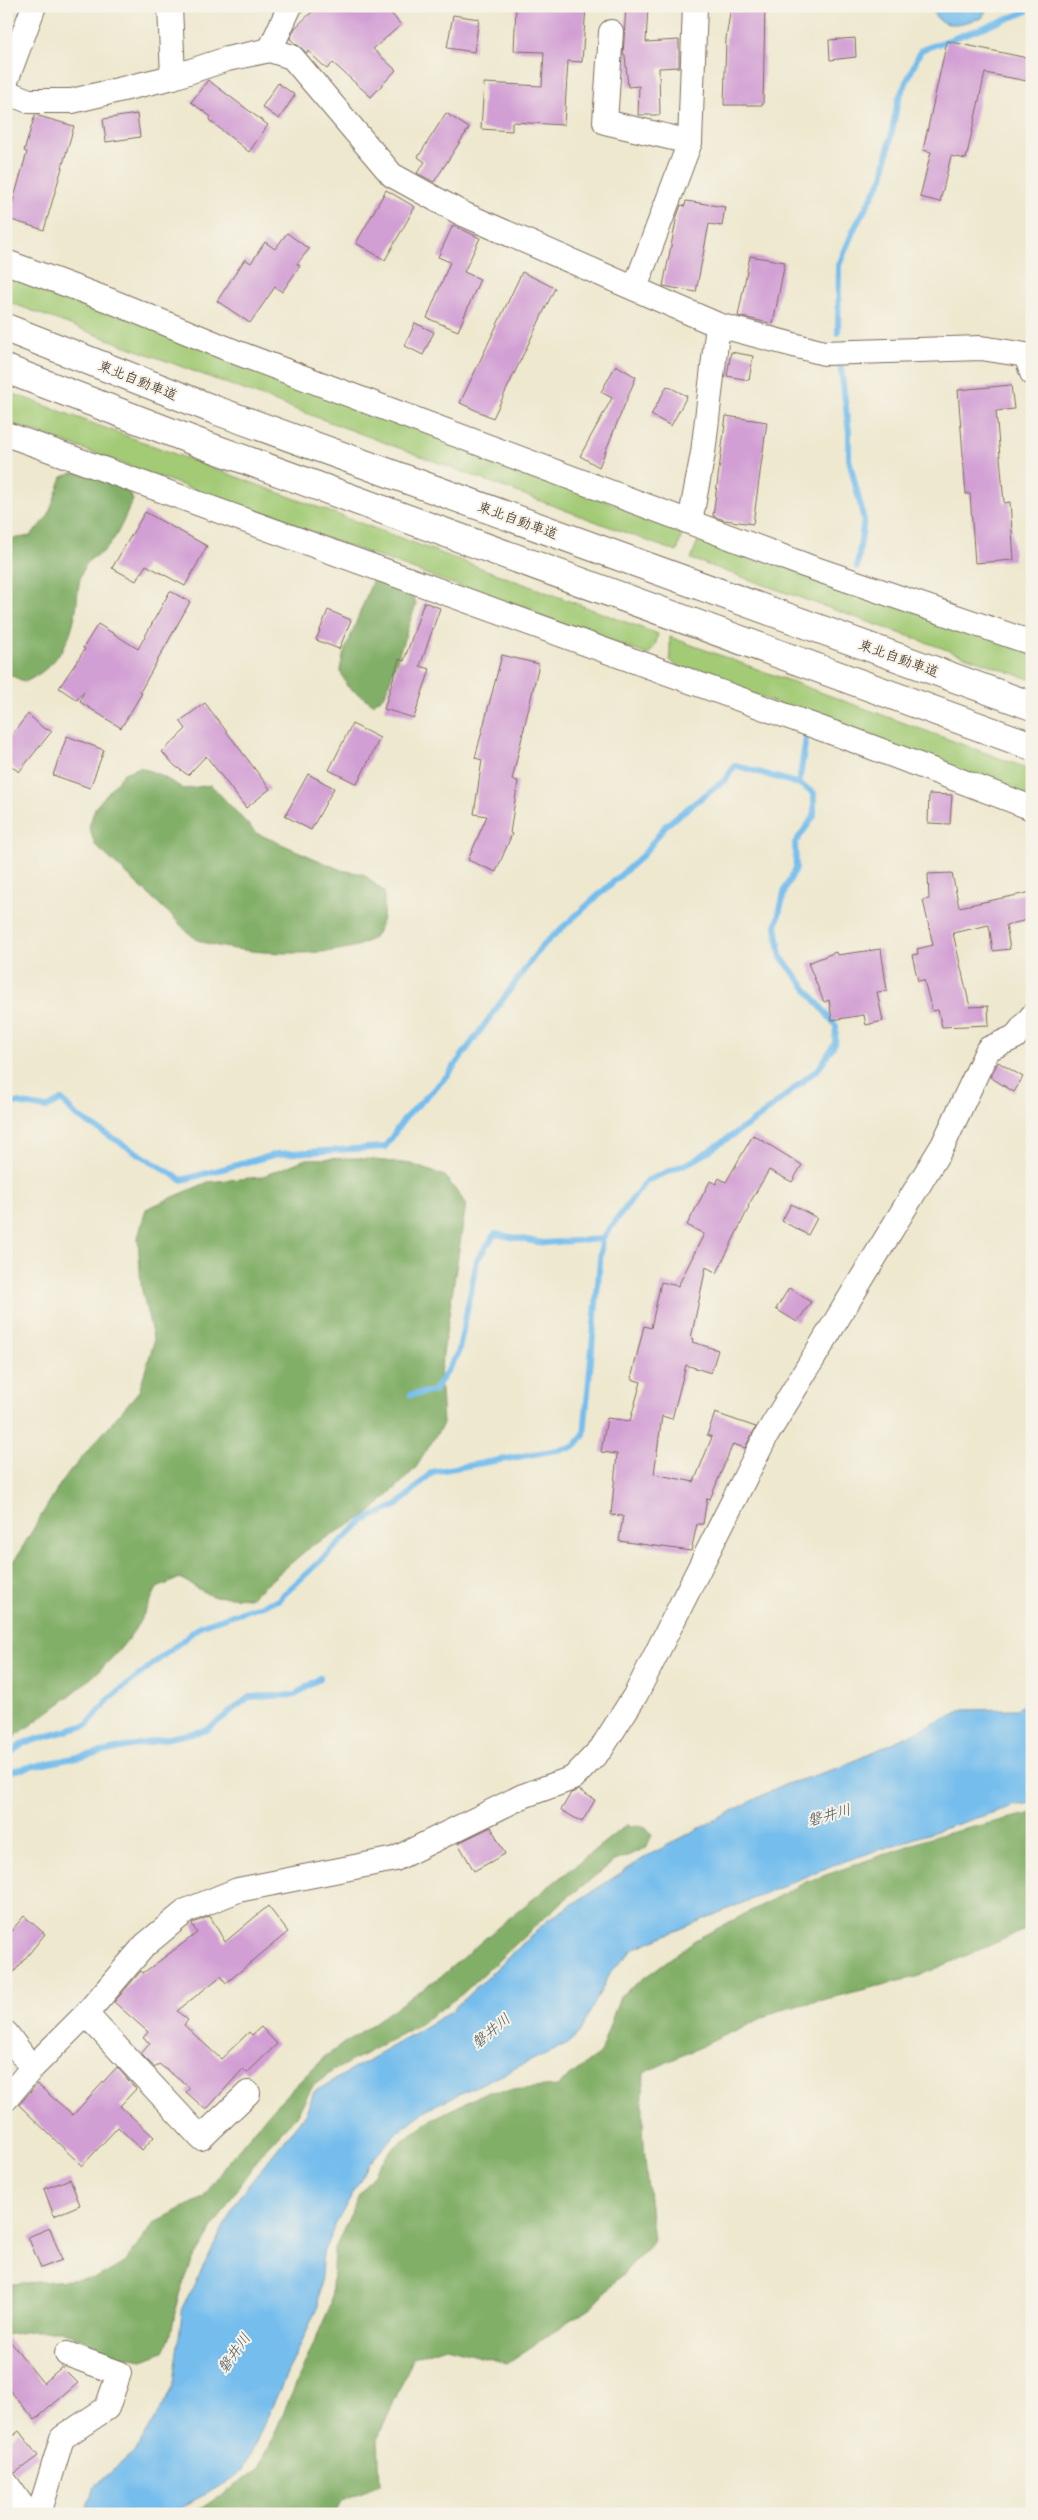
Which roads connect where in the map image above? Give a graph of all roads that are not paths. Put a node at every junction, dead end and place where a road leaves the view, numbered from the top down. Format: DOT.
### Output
graph roads {
  1 [pos="34,6"];
  2 [pos="170,6"];
  3 [pos="290,6"];
  4 [pos="695,6"];
  5 [pos="611,32"];
  6 [pos="14,34"];
  7 [pos="270,50"];
  8 [pos="173,77"];
  9 [pos="6,81"];
  10 [pos="6,92"];
  11 [pos="690,142"];
  12 [pos="6,262"];
  13 [pos="636,288"];
  14 [pos="718,325"];
  15 [pos="6,328"];
  16 [pos="1030,356"];
  17 [pos="6,369"];
  18 [pos="6,434"];
  19 [pos="690,522"];
  20 [pos="1032,643"];
  21 [pos="1032,706"];
  22 [pos="1032,746"];
  23 [pos="1032,808"];
  24 [pos="1032,1016"];
  25 [pos="86,2014"];
  26 [pos="6,2033"];
  27 [pos="32,2068"];
  28 [pos="248,2093"];
  29 [pos="6,2098"];
  30 [pos="67,2354"];
  31 [pos="6,2483"];
  32 [pos="28,2514"];
  33 [pos="39,2514"];
  1 -- 6 [label="street"];
  2 -- 8 [label="street"];
  3 -- 7 [label="street"];
  4 -- 11 [label="street"];
  5 -- 11 [label="street"];
  6 -- 9 [label="street"];
  7 -- 8 [label="street"];
  7 -- 13 [label="street"];
  8 -- 10 [label="street"];
  11 -- 13 [label="street"];
  12 -- 19 [label="street"];
  13 -- 14 [label="street"];
  14 -- 16 [label="street"];
  14 -- 19 [label="street"];
  15 -- 21 [label="highway, 東北自動車道"];
  17 -- 22 [label="highway"];
  18 -- 23 [label="street"];
  19 -- 20 [label="street"];
  24 -- 25 [label="street"];
  25 -- 27 [label="street"];
  25 -- 28 [label="street"];
  26 -- 27 [label="street"];
  27 -- 29 [label="street"];
  30 -- 33 [label="street"];
  31 -- 32 [label="street"];
}
